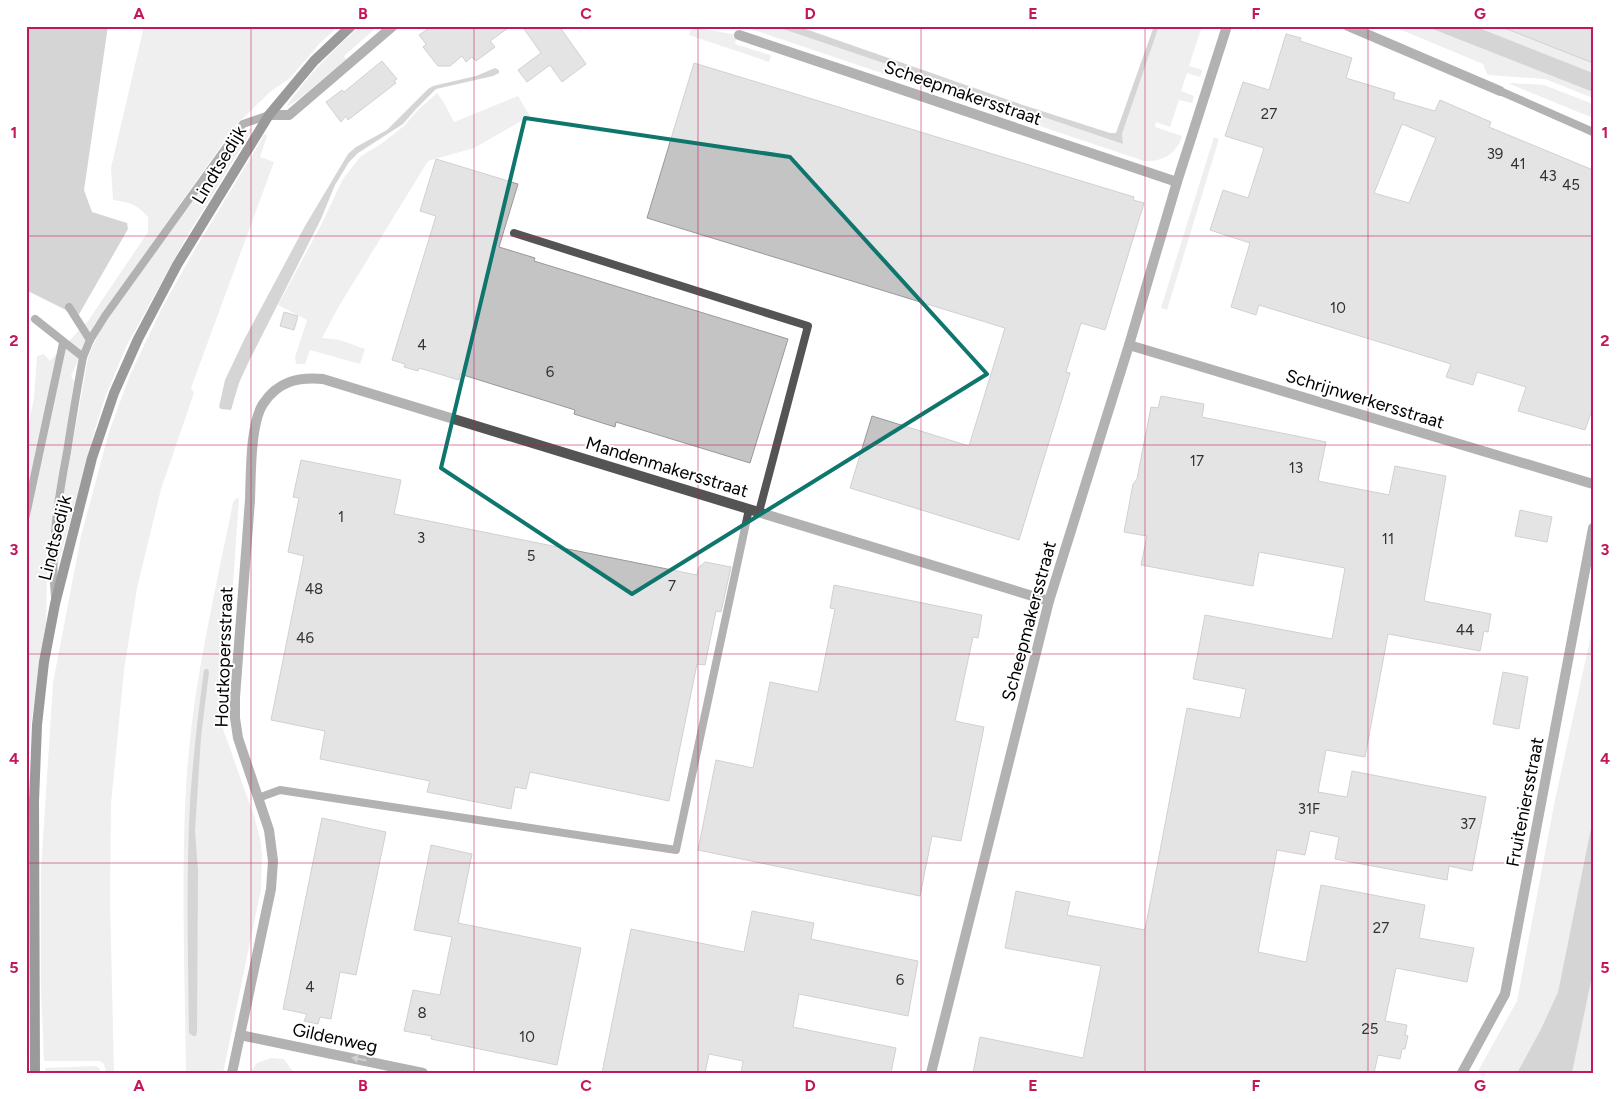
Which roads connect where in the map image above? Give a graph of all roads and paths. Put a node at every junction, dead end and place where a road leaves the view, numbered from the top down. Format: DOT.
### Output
graph roads {
  1 [pos="351,26"];
  2 [pos="392,26"];
  3 [pos="1227,26"];
  4 [pos="1348,26"];
  5 [pos="739,35"];
  6 [pos="1500,91"];
  7 [pos="269,115"];
  8 [pos="1593,132"];
  9 [pos="1177,182"];
  10 [pos="514,233"];
  11 [pos="69,307"];
  12 [pos="35,319"];
  13 [pos="90,340"];
  14 [pos="63,343"];
  15 [pos="1129,345"];
  16 [pos="83,357"];
  17 [pos="276,389"];
  18 [pos="1593,484"];
  19 [pos="754,510"];
  20 [pos="26,515"];
  21 [pos="1593,528"];
  22 [pos="1049,601"];
  23 [pos="55,604"];
  24 [pos="258,798"];
  25 [pos="240,1035"];
  26 [pos="35,1073"];
  27 [pos="232,1073"];
  28 [pos="424,1073"];
  29 [pos="931,1073"];
  30 [pos="1462,1073"];
  1 -- 7 [label="street, Lindtsedijk"];
  2 -- 7 [label="street, Lindtsedijk"];
  3 -- 9 [label="street, Scheepmakersstraat"];
  4 -- 6 [label="street"];
  5 -- 9 [label="street, Scheepmakersstraat"];
  6 -- 8 [label="lane"];
  7 -- 13 [label="lane"];
  7 -- 23 [label="street, Lindtsedijk"];
  9 -- 15 [label="street, Scheepmakersstraat"];
  10 -- 19 [label="lane"];
  11 -- 13 [label="lane"];
  12 -- 14 [label="lane"];
  13 -- 16 [label="lane"];
  14 -- 16 [label="lane"];
  14 -- 20 [label="lane"];
  15 -- 18 [label="street, Schrijnwerkersstraat"];
  15 -- 22 [label="street, Scheepmakersstraat"];
  16 -- 23 [label="lane"];
  17 -- 19 [label="street, Mandenmakersstraat"];
  17 -- 24 [label="street, Houtkopersstraat"];
  19 -- 22 [label="street, Mandenmakersstraat"];
  19 -- 24 [label="lane"];
  21 -- 30 [label="street, Fruiteniersstraat"];
  22 -- 29 [label="street, Scheepmakersstraat"];
  23 -- 26 [label="street, Lindtsedijk"];
  24 -- 25 [label="street, Houtkopersstraat"];
  25 -- 27 [label="street, Houtkopersstraat"];
  28 -- 25 [label="street, Gildenweg, one-way"];
}
